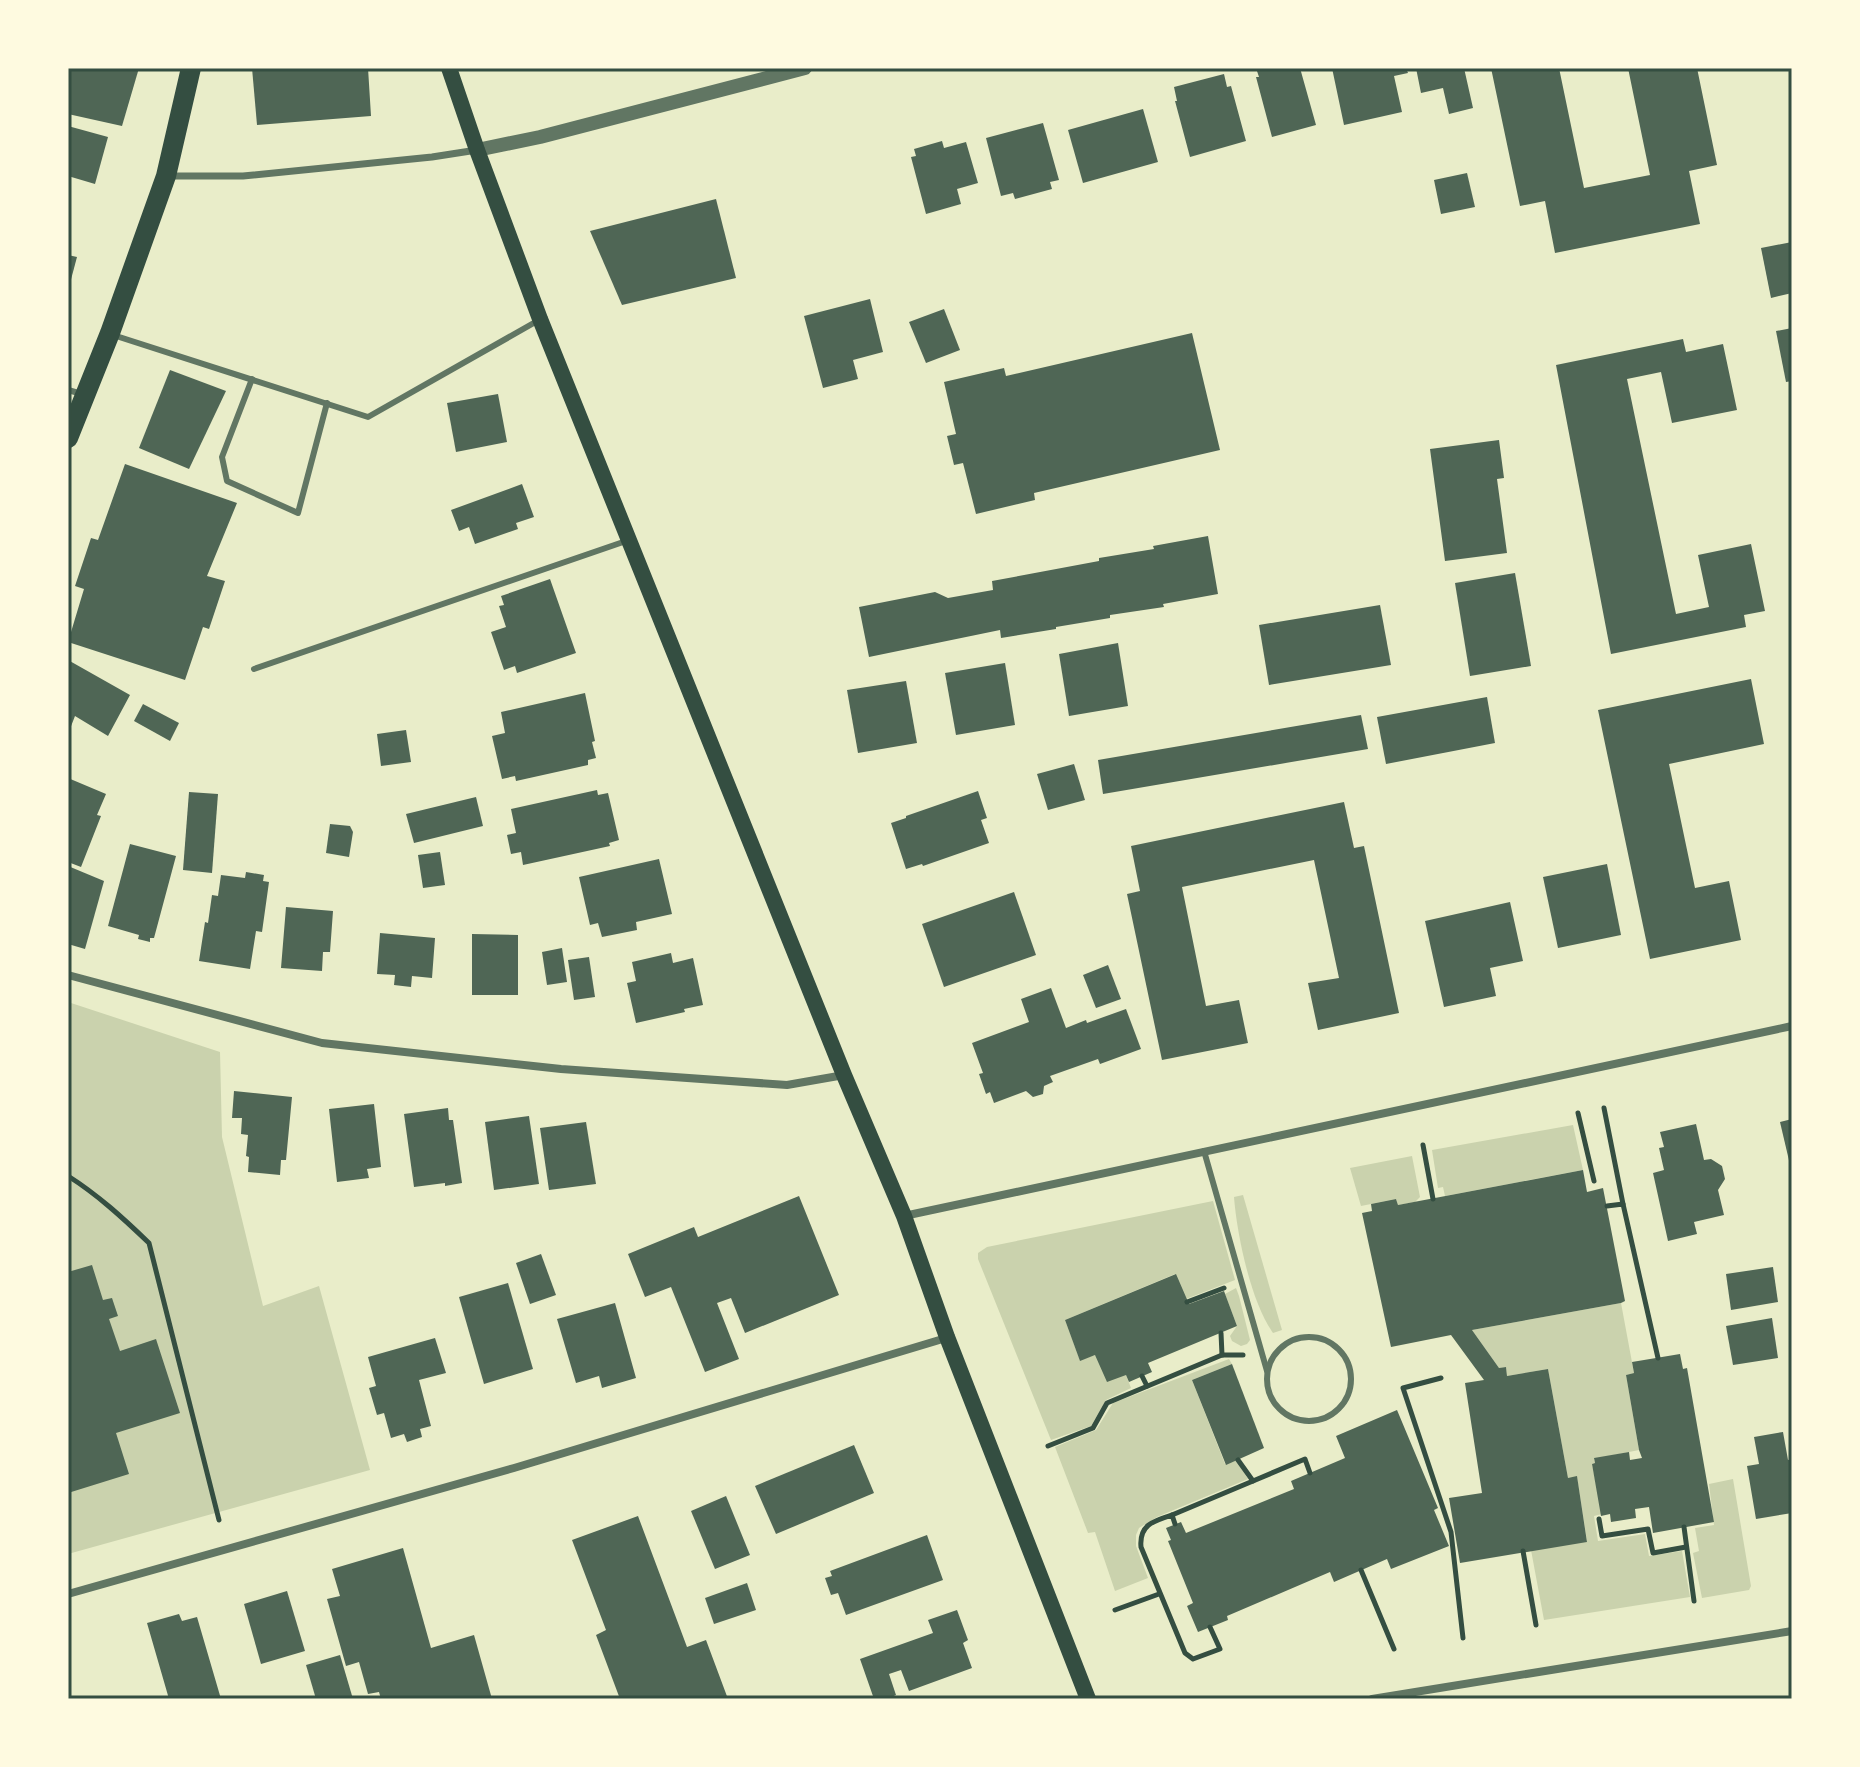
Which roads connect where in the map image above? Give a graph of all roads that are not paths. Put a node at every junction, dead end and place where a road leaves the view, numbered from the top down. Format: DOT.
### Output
graph roads {
  1 [pos="191,68"];
  2 [pos="449,68"];
  3 [pos="805,68"];
  4 [pos="477,150"];
  5 [pos="166,176"];
  6 [pos="540,319"];
  7 [pos="110,333"];
  8 [pos="252,379"];
  9 [pos="77,392"];
  10 [pos="327,403"];
  11 [pos="68,438"];
  12 [pos="629,540"];
  13 [pos="254,669"];
  14 [pos="68,975"];
  15 [pos="1792,1026"];
  16 [pos="844,1075"];
  17 [pos="1204,1151"];
  18 [pos="904,1216"];
  19 [pos="947,1337"];
  20 [pos="1267,1371"];
  21 [pos="68,1594"];
  22 [pos="1792,1631"];
  23 [pos="1088,1699"];
  24 [pos="1372,1699"];
  1 -- 5 [label="main road"];
  2 -- 4 [label="main road"];
  3 -- 4 [label="street"];
  4 -- 5 [label="street"];
  4 -- 6 [label="main road"];
  5 -- 7 [label="main road"];
  6 -- 10 [label="lane"];
  6 -- 12 [label="main road"];
  7 -- 8 [label="lane"];
  7 -- 9 [label="main road"];
  8 -- 10 [label="lane"];
  8 -- 10 [label="lane"];
  9 -- 11 [label="main road"];
  12 -- 13 [label="lane"];
  12 -- 16 [label="main road"];
  14 -- 16 [label="street"];
  15 -- 17 [label="street"];
  16 -- 18 [label="main road"];
  17 -- 18 [label="street"];
  17 -- 20 [label="lane"];
  18 -- 19 [label="main road"];
  19 -- 21 [label="street"];
  19 -- 23 [label="main road"];
  20 -- 20 [label="lane"];
  22 -- 24 [label="street"];
}
